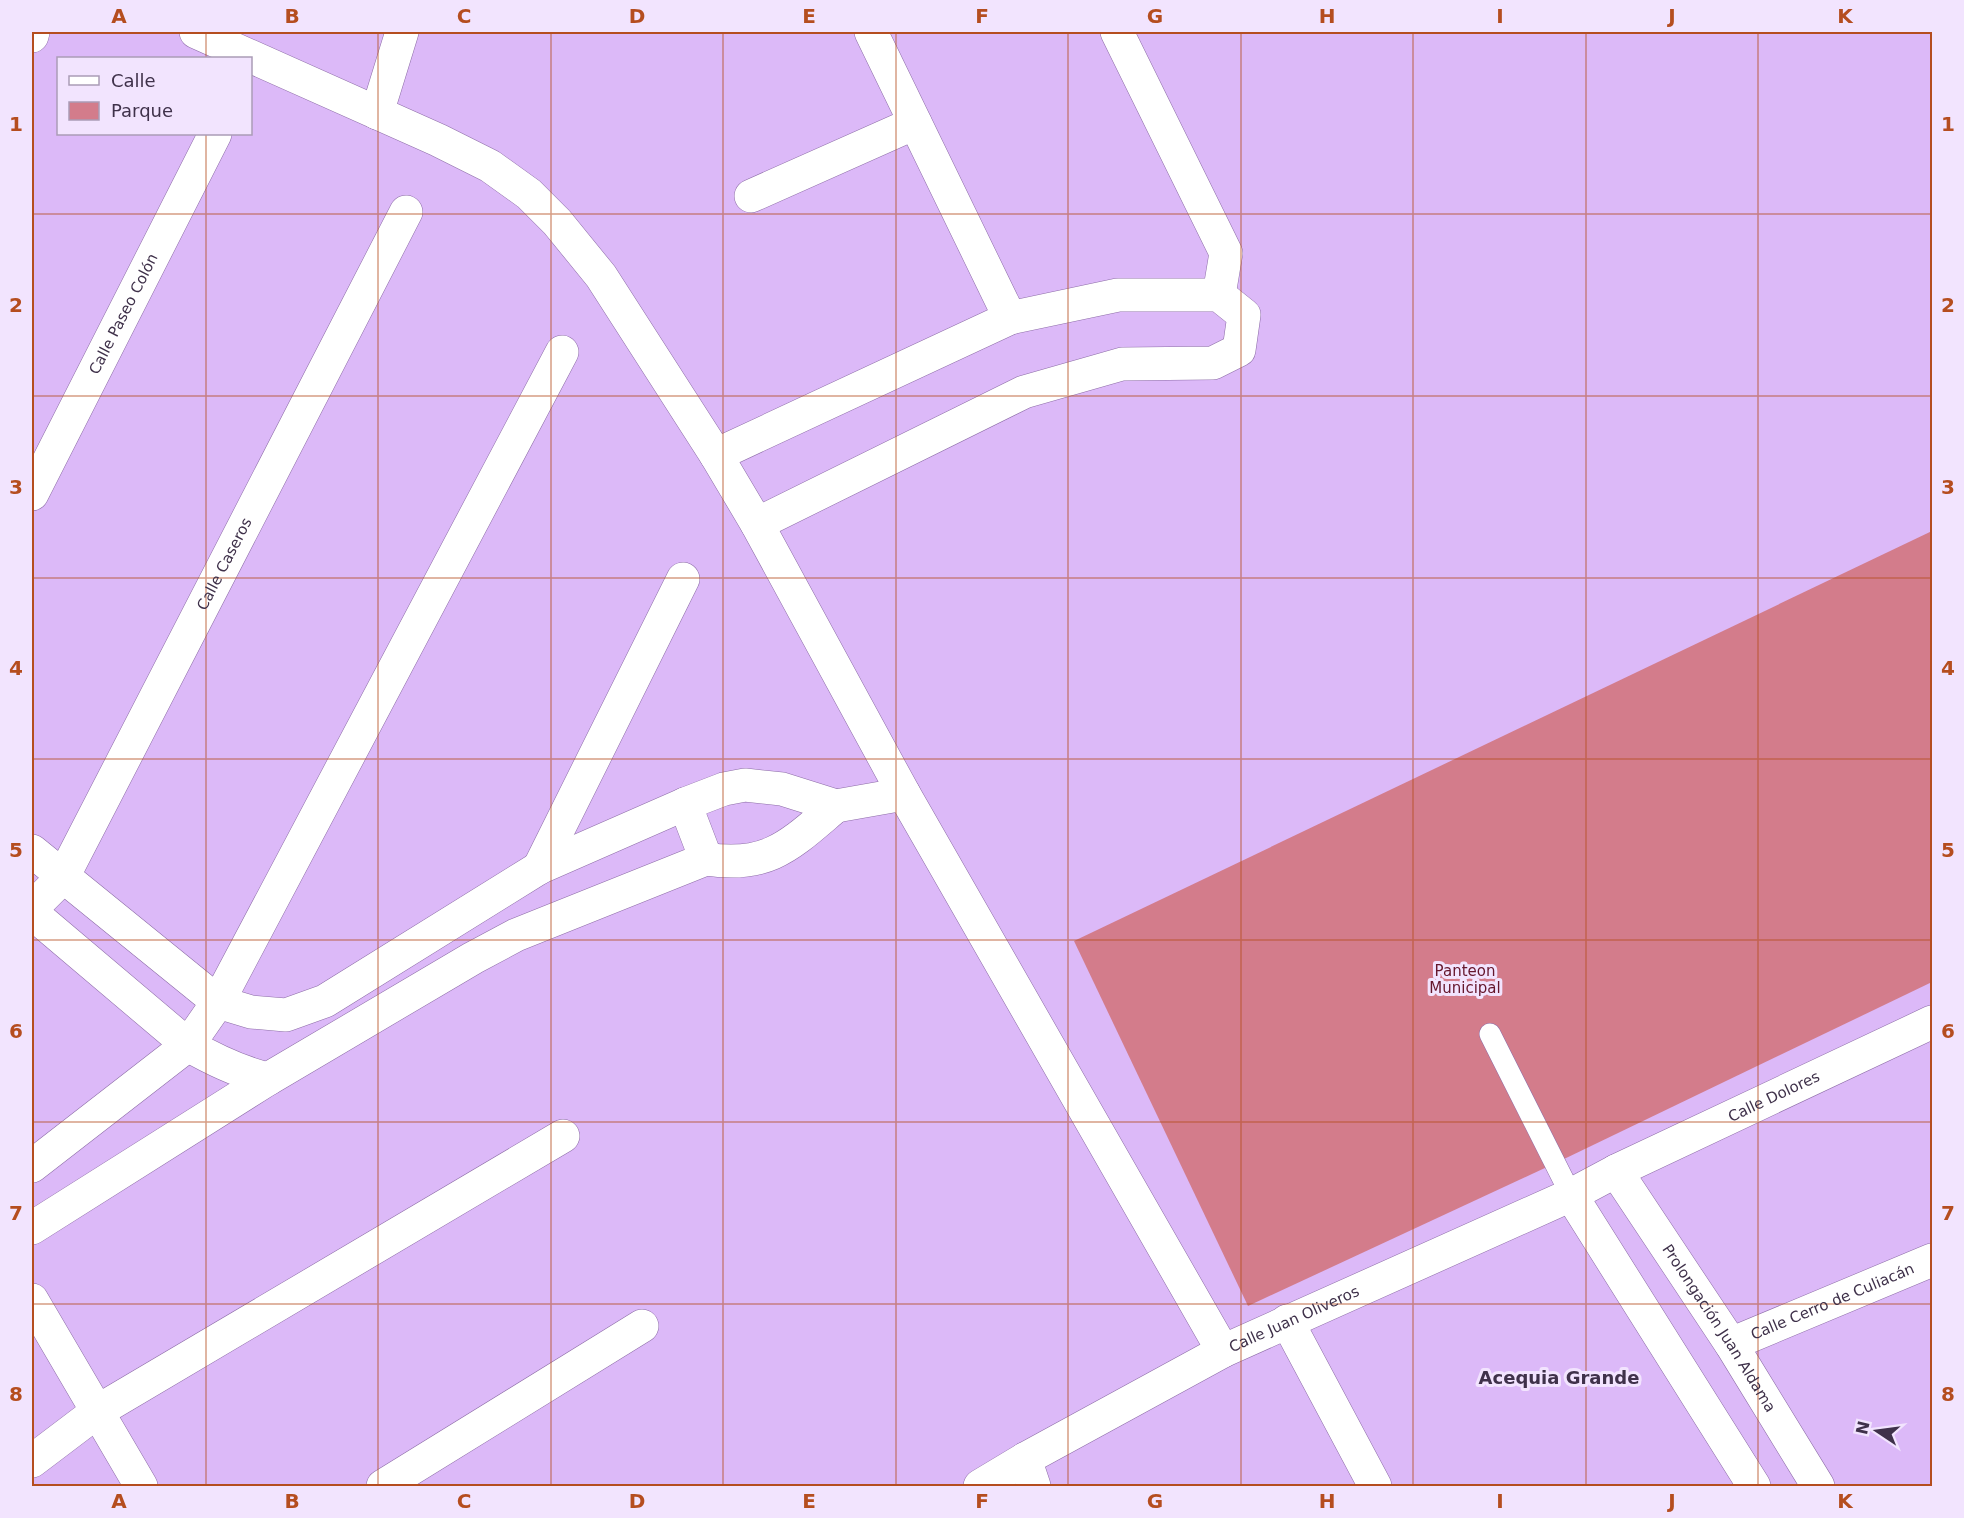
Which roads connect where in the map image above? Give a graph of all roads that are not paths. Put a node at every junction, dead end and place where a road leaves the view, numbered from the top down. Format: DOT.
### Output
graph roads {
  1 [pos="196,32"];
  2 [pos="402,32"];
  3 [pos="871,32"];
  4 [pos="1117,32"];
  5 [pos="252,57"];
  6 [pos="252,57"];
  7 [pos="376,113"];
  8 [pos="915,123"];
  9 [pos="214,135"];
  10 [pos="751,196"];
  11 [pos="406,212"];
  12 [pos="1219,295"];
  13 [pos="1010,318"];
  14 [pos="562,352"];
  15 [pos="716,455"];
  16 [pos="32,494"];
  17 [pos="757,524"];
  18 [pos="684,579"];
  19 [pos="904,794"];
  20 [pos="685,804"];
  21 [pos="836,806"];
  22 [pos="32,851"];
  23 [pos="706,859"];
  24 [pos="539,868"];
  25 [pos="63,877"];
  26 [pos="32,908"];
  27 [pos="32,913"];
  28 [pos="218,1002"];
  29 [pos="1932,1022"];
  30 [pos="1490,1034"];
  31 [pos="188,1045"];
  32 [pos="268,1079"];
  33 [pos="563,1136"];
  34 [pos="32,1166"];
  35 [pos="1616,1171"];
  36 [pos="1571,1195"];
  37 [pos="32,1228"];
  38 [pos="1932,1260"];
  39 [pos="32,1300"];
  40 [pos="1287,1321"];
  41 [pos="642,1326"];
  42 [pos="1731,1344"];
  43 [pos="1223,1351"];
  44 [pos="98,1412"];
  45 [pos="32,1461"];
  46 [pos="1030,1473"];
  47 [pos="141,1486"];
  48 [pos="383,1486"];
  49 [pos="980,1486"];
  50 [pos="1375,1486"];
  51 [pos="1754,1486"];
  52 [pos="1818,1486"];
  1 -- 5 [label="street"];
  2 -- 7 [label="street"];
  3 -- 8 [label="street"];
  4 -- 12 [label="street"];
  6 -- 7 [label="street"];
  7 -- 15 [label="street"];
  8 -- 10 [label="street"];
  8 -- 13 [label="street"];
  9 -- 16 [label="street, Calle Paseo Colón"];
  11 -- 25 [label="street, Calle Caseros"];
  12 -- 13 [label="street"];
  12 -- 17 [label="street"];
  13 -- 15 [label="street"];
  14 -- 28 [label="street"];
  15 -- 17 [label="street"];
  17 -- 19 [label="street"];
  18 -- 24 [label="street"];
  19 -- 21 [label="street"];
  19 -- 43 [label="street"];
  20 -- 21 [label="street"];
  20 -- 23 [label="street"];
  20 -- 24 [label="street"];
  21 -- 23 [label="street"];
  22 -- 25 [label="street"];
  23 -- 32 [label="street"];
  24 -- 28 [label="street"];
  25 -- 26 [label="street, Calle Caseros"];
  25 -- 28 [label="street"];
  27 -- 31 [label="street"];
  28 -- 31 [label="street"];
  29 -- 35 [label="street, Calle Dolores"];
  30 -- 36 [label="lane"];
  31 -- 32 [label="street"];
  31 -- 34 [label="street"];
  32 -- 37 [label="street"];
  33 -- 44 [label="street"];
  35 -- 36 [label="street, Calle Juan Oliveros"];
  35 -- 42 [label="street, Prolongación Juan Aldama"];
  36 -- 40 [label="street, Calle Juan Oliveros"];
  36 -- 51 [label="street"];
  38 -- 42 [label="street, Calle Cerro de Culiacán"];
  39 -- 44 [label="street"];
  40 -- 43 [label="street, Calle Juan Oliveros"];
  40 -- 50 [label="street"];
  41 -- 48 [label="street"];
  42 -- 52 [label="street, Prolongación Juan Aldama"];
  43 -- 46 [label="street, Calle Juan Oliveros"];
  44 -- 45 [label="street"];
  44 -- 47 [label="street"];
  46 -- 49 [label="street, Calle Juan Oliveros"];
}
